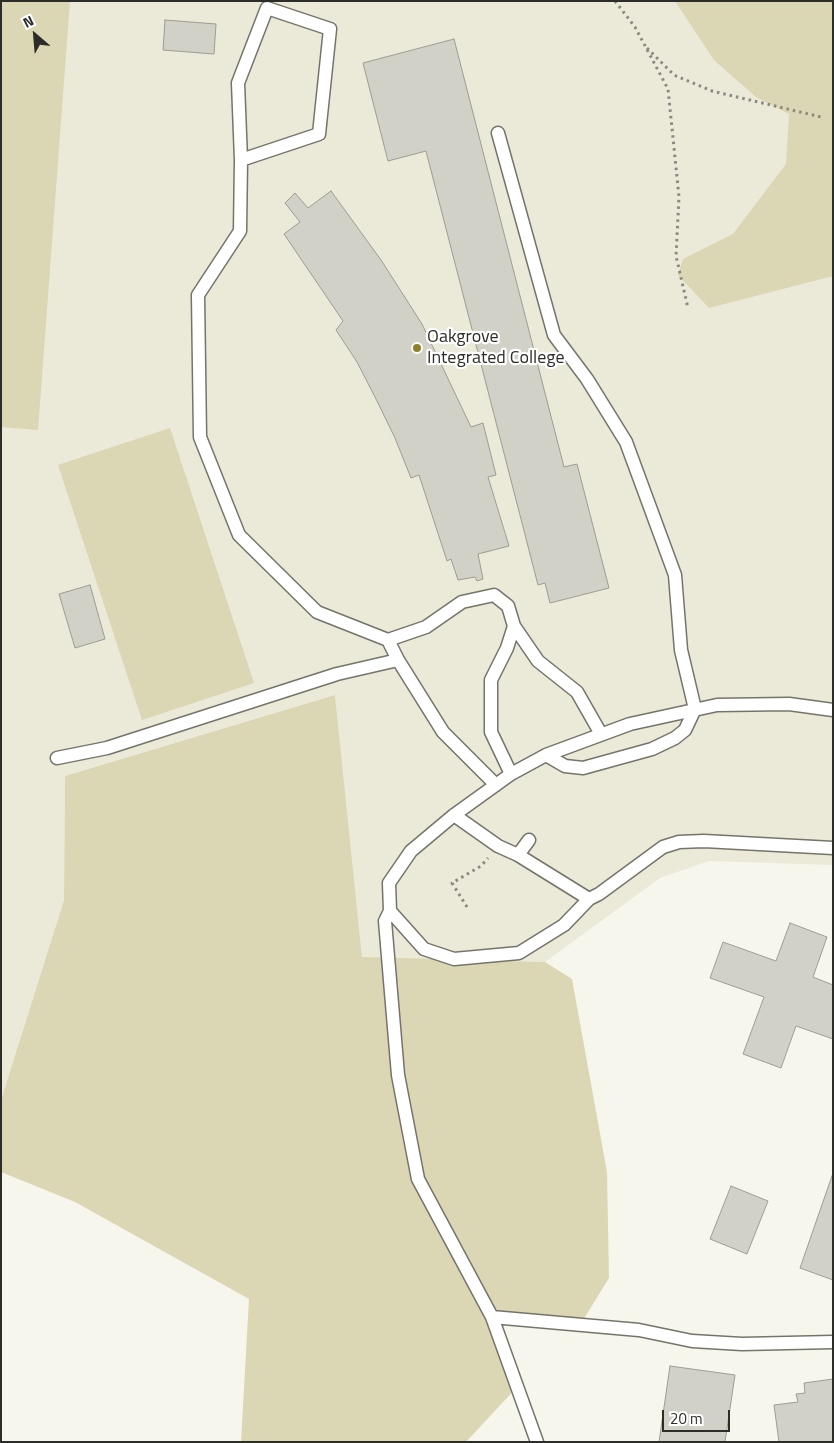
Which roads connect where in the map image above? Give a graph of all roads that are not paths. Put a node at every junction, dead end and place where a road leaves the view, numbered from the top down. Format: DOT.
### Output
graph roads {
  1 [pos="498,133"];
  2 [pos="241,160"];
  3 [pos="514,626"];
  4 [pos="388,640"];
  5 [pos="398,660"];
  6 [pos="695,709"];
  7 [pos="833,710"];
  8 [pos="600,734"];
  9 [pos="546,755"];
  10 [pos="57,758"];
  11 [pos="511,774"];
  12 [pos="496,785"];
  13 [pos="454,815"];
  14 [pos="529,840"];
  15 [pos="833,848"];
  16 [pos="518,856"];
  17 [pos="589,899"];
  18 [pos="390,911"];
  19 [pos="492,1317"];
  20 [pos="833,1342"];
  21 [pos="537,1442"];
  1 -- 6 [label="lane"];
  2 -- 2 [label="lane"];
  2 -- 4 [label="lane"];
  3 -- 4 [label="lane"];
  3 -- 8 [label="lane"];
  3 -- 11 [label="lane"];
  4 -- 5 [label="lane"];
  5 -- 10 [label="lane"];
  5 -- 12 [label="lane"];
  6 -- 7 [label="lane"];
  6 -- 8 [label="lane"];
  6 -- 9 [label="lane"];
  8 -- 9 [label="lane"];
  9 -- 11 [label="lane"];
  11 -- 12 [label="lane"];
  12 -- 13 [label="lane"];
  13 -- 16 [label="lane"];
  13 -- 18 [label="lane"];
  14 -- 16 [label="lane"];
  15 -- 17 [label="lane"];
  16 -- 17 [label="lane"];
  17 -- 18 [label="lane"];
  18 -- 19 [label="lane"];
  19 -- 20 [label="lane"];
  19 -- 21 [label="lane"];
}
